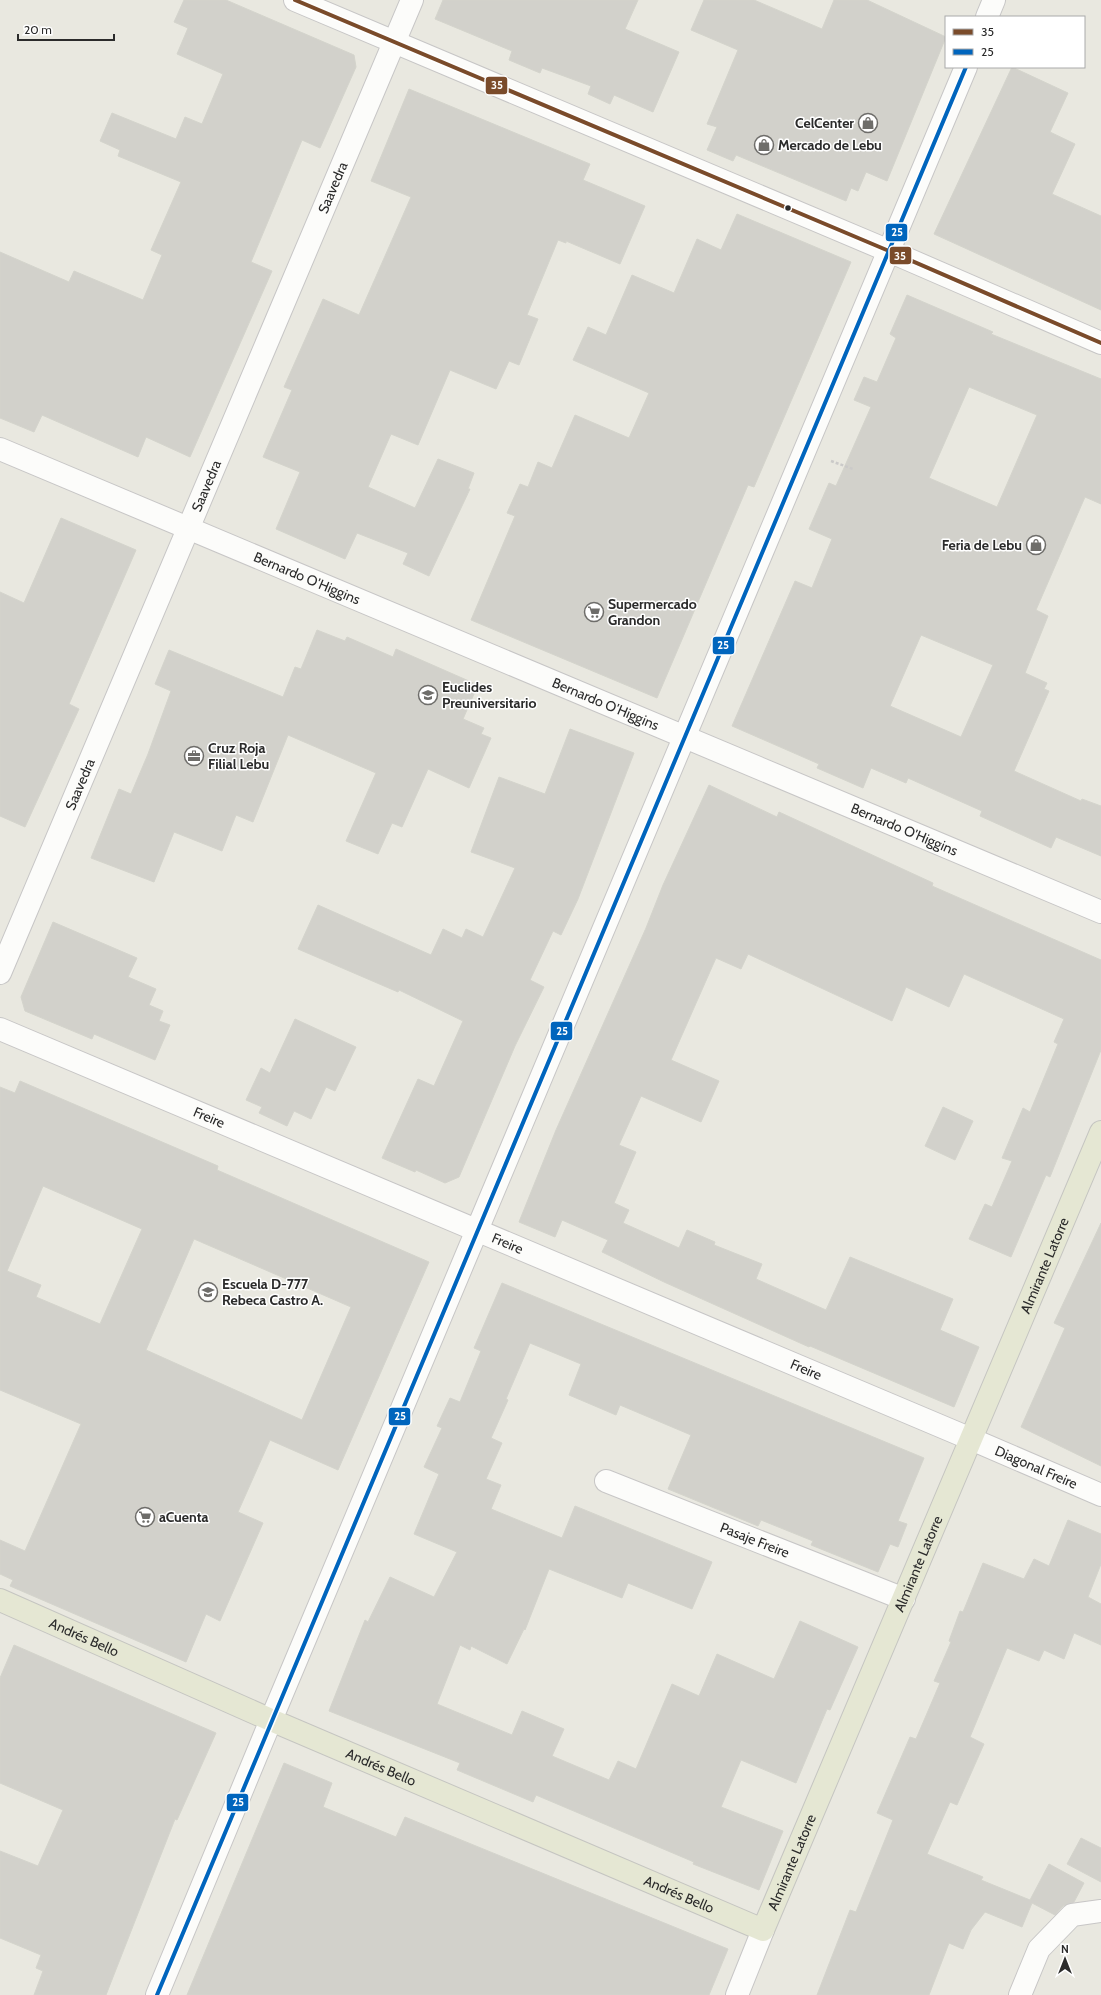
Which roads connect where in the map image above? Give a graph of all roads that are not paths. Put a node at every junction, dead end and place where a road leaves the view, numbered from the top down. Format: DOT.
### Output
graph roads {
  1 [pos="296,0"];
  2 [pos="412,0"];
  3 [pos="994,0"];
  4 [pos="987,16"];
  5 [pos="394,43"];
  6 [pos="966,68"];
  7 [pos="889,251"];
  8 [pos="1101,343"];
  9 [pos="0,449"];
  10 [pos="189,528"];
  11 [pos="684,737"];
  12 [pos="1101,912"];
  13 [pos="0,973"];
  14 [pos="0,1028"];
  15 [pos="1101,1132"];
  16 [pos="477,1231"];
  17 [pos="971,1439"];
  18 [pos="606,1481"];
  19 [pos="1101,1495"];
  20 [pos="904,1599"];
  21 [pos="1,1604"];
  22 [pos="271,1720"];
  23 [pos="1101,1911"];
  24 [pos="763,1930"];
  25 [pos="157,1995"];
  26 [pos="737,1995"];
  27 [pos="1020,1995"];
  1 -- 5 [label="street"];
  2 -- 5 [label="street, Saavedra"];
  3 -- 4 [label="street"];
  5 -- 7 [label="street"];
  5 -- 10 [label="street, Saavedra"];
  6 -- 7 [label="street"];
  7 -- 8 [label="street"];
  7 -- 11 [label="street"];
  9 -- 10 [label="street, Bernardo O'Higgins"];
  10 -- 11 [label="street, Bernardo O'Higgins"];
  10 -- 13 [label="street, Saavedra"];
  11 -- 12 [label="street, Bernardo O'Higgins"];
  11 -- 16 [label="street"];
  14 -- 16 [label="street, Freire"];
  15 -- 17 [label="main road, Almirante Latorre"];
  16 -- 17 [label="street, Freire"];
  16 -- 22 [label="street"];
  17 -- 19 [label="street, Diagonal Freire"];
  17 -- 20 [label="main road, Almirante Latorre"];
  18 -- 20 [label="street, Pasaje Freire"];
  20 -- 24 [label="main road, Almirante Latorre"];
  21 -- 22 [label="main road, Andrés Bello"];
  22 -- 24 [label="main road, Andrés Bello"];
  22 -- 25 [label="street"];
  23 -- 27 [label="street"];
  24 -- 26 [label="street, Almirante Latorre"];
}
